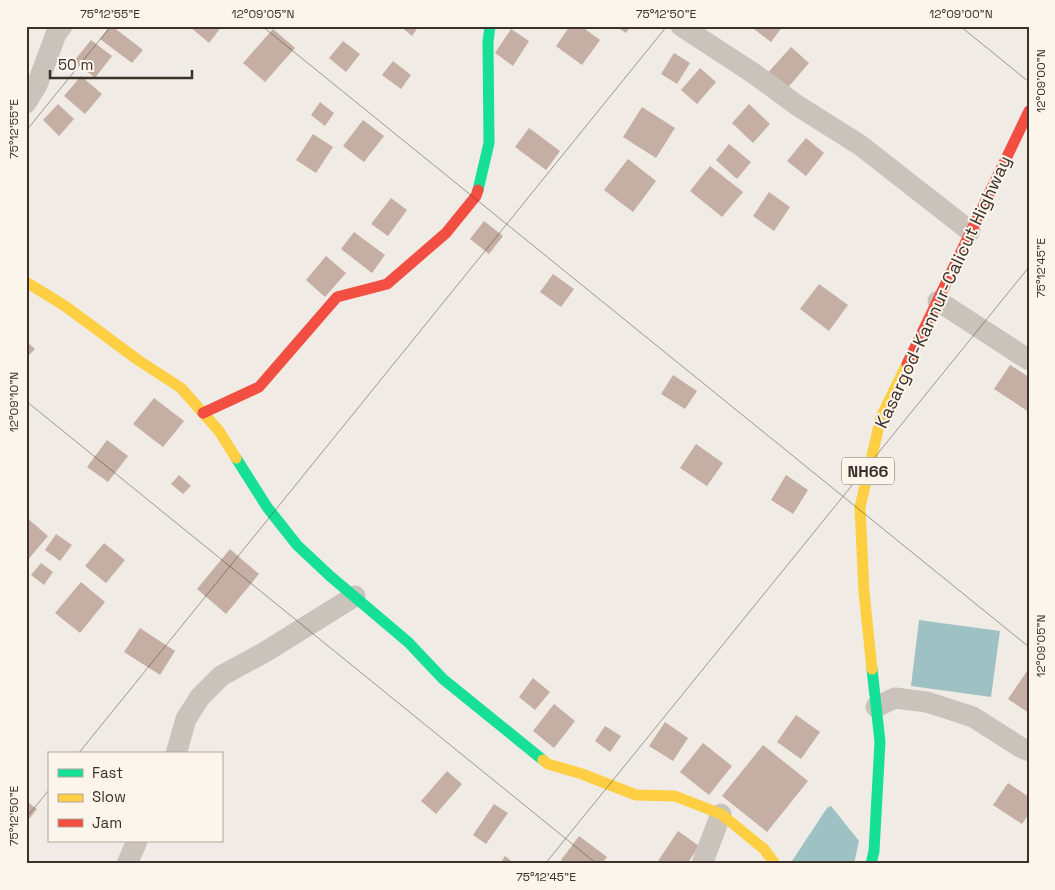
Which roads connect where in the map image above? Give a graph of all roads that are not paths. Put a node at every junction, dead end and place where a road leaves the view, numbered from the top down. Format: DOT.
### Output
graph roads {
  1 [pos="62,26"];
  2 [pos="490,26"];
  3 [pos="681,26"];
  4 [pos="26,103"];
  5 [pos="1029,112"];
  6 [pos="970,230"];
  7 [pos="26,282"];
  8 [pos="938,301"];
  9 [pos="1029,360"];
  10 [pos="203,413"];
  11 [pos="355,596"];
  12 [pos="876,707"];
  13 [pos="1029,751"];
  14 [pos="177,752"];
  15 [pos="720,814"];
  16 [pos="137,842"];
  17 [pos="127,864"];
  18 [pos="702,864"];
  19 [pos="775,864"];
  20 [pos="872,864"];
  1 -- 4 [label="street"];
  2 -- 10 [label="main road"];
  3 -- 6 [label="street"];
  5 -- 6 [label="main road, Kasargod-Kannur-Calicut Highway / NH66"];
  6 -- 8 [label="main road, Kasargod-Kannur-Calicut Highway / NH66"];
  7 -- 10 [label="main road"];
  8 -- 9 [label="street"];
  8 -- 12 [label="main road, Kasargod-Kannur-Calicut Highway / NH66"];
  10 -- 11 [label="main road"];
  11 -- 14 [label="street"];
  11 -- 15 [label="main road"];
  12 -- 13 [label="street"];
  12 -- 20 [label="main road, Kasargod-Kannur-Calicut Highway / NH66"];
  15 -- 18 [label="street"];
  15 -- 19 [label="main road"];
  16 -- 17 [label="street"];
}
